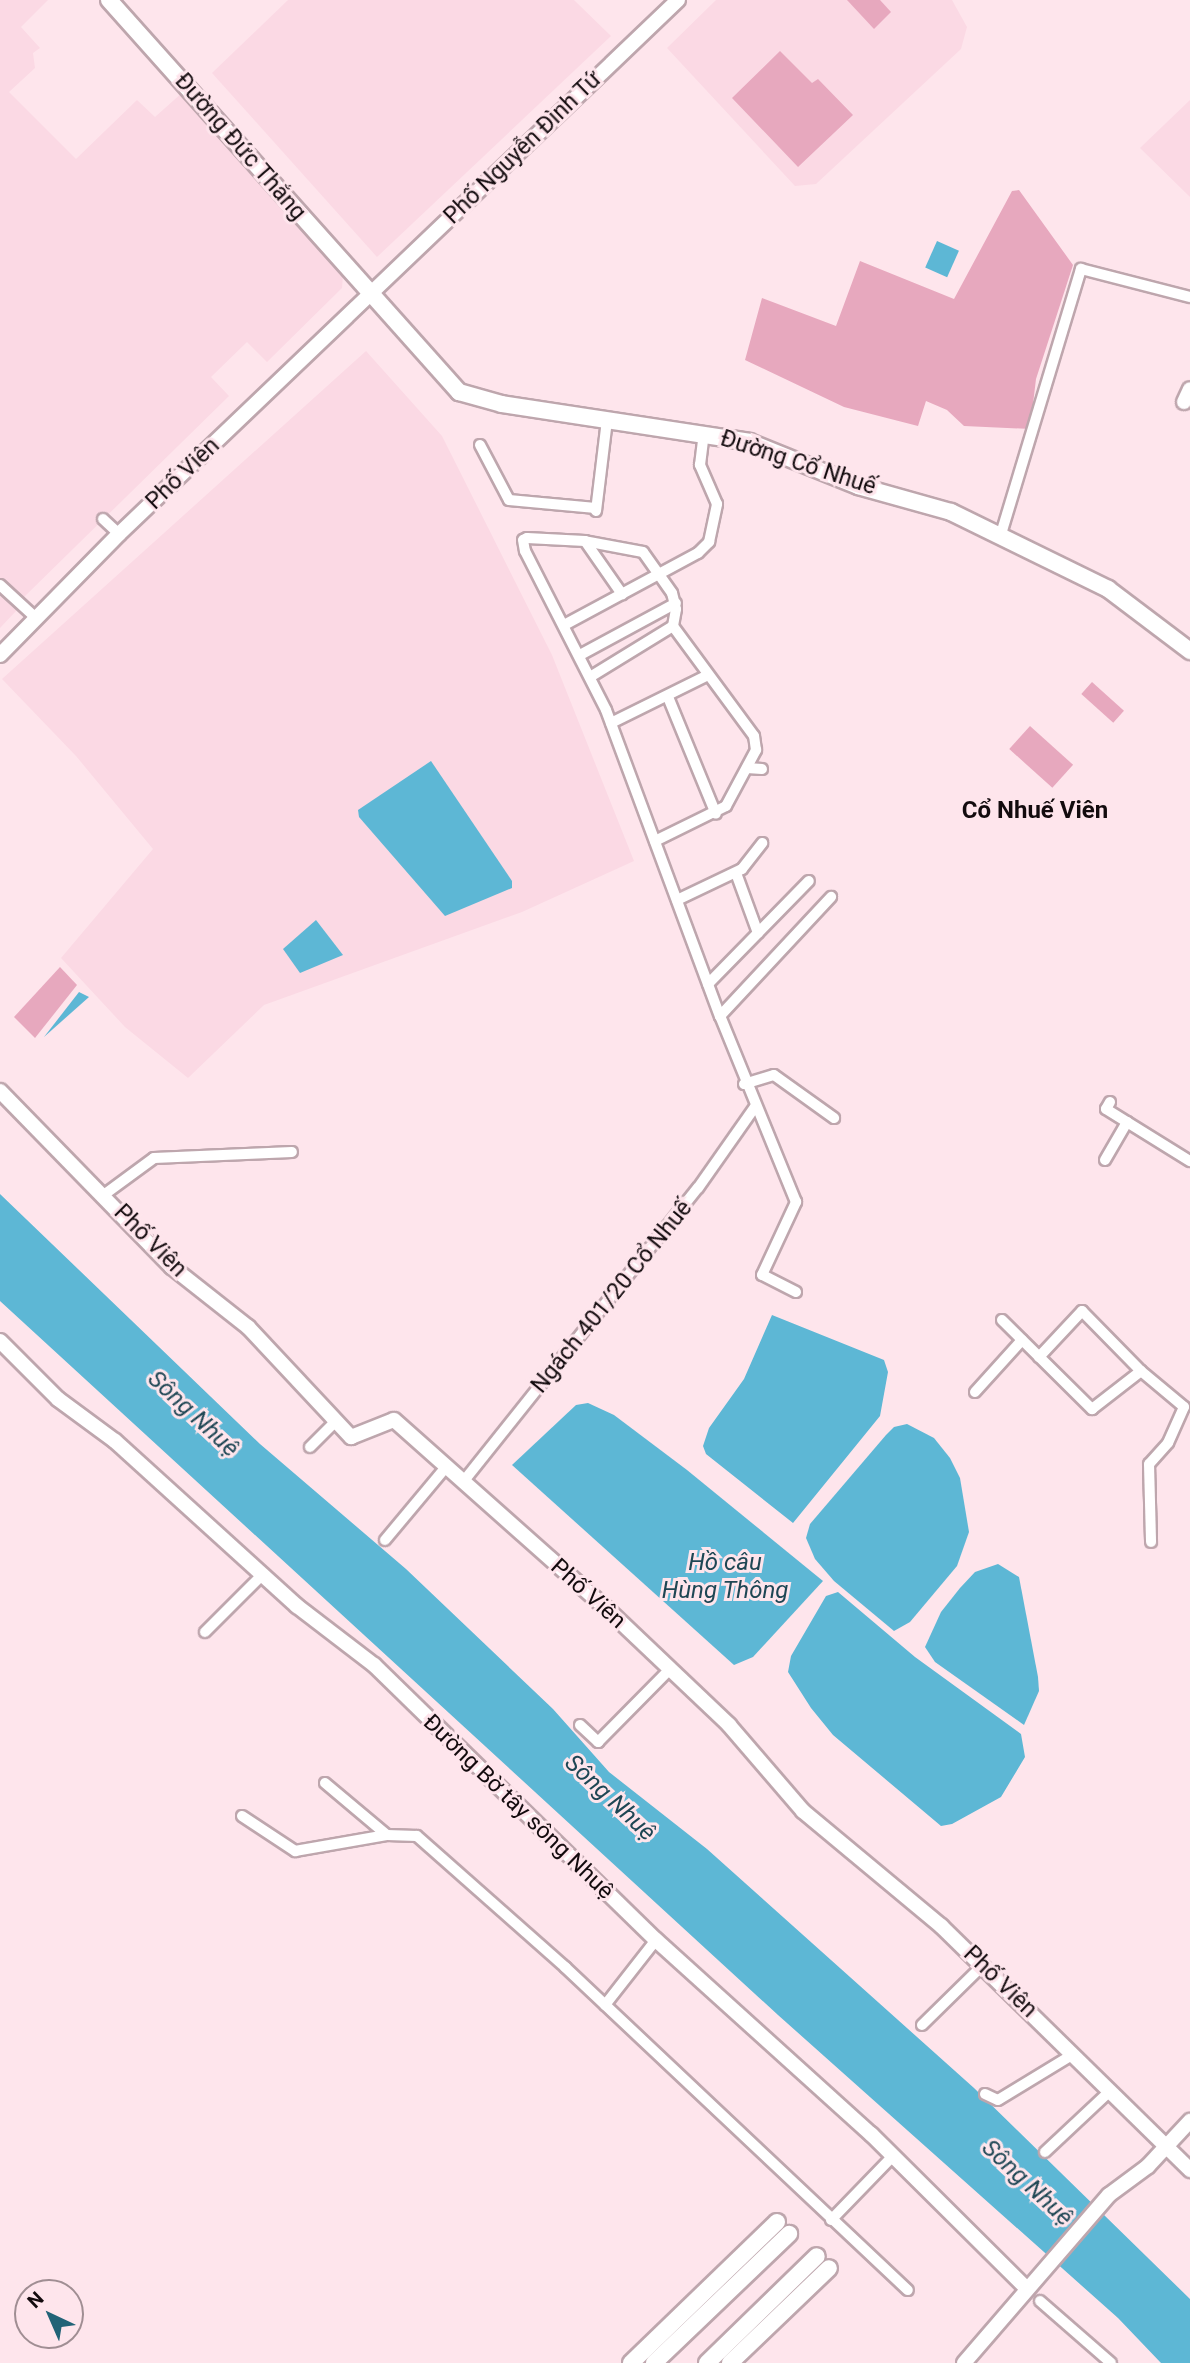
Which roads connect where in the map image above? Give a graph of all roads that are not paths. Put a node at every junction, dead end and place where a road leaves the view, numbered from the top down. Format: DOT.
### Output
graph roads {
  1 [pos="109,0"];
  2 [pos="678,0"];
  3 [pos="368,296"];
  4 [pos="1190,297"];
  5 [pos="607,420"];
  6 [pos="704,433"];
  7 [pos="480,445"];
  8 [pos="103,519"];
  9 [pos="119,534"];
  10 [pos="1000,534"];
  11 [pos="585,541"];
  12 [pos="662,572"];
  13 [pos="0,585"];
  14 [pos="622,594"];
  15 [pos="676,603"];
  16 [pos="36,618"];
  17 [pos="566,624"];
  18 [pos="673,626"];
  19 [pos="1190,651"];
  20 [pos="0,655"];
  21 [pos="580,655"];
  22 [pos="706,676"];
  23 [pos="590,677"];
  24 [pos="668,697"];
  25 [pos="611,723"];
  26 [pos="747,768"];
  27 [pos="762,769"];
  28 [pos="716,814"];
  29 [pos="655,841"];
  30 [pos="762,843"];
  31 [pos="736,873"];
  32 [pos="809,881"];
  33 [pos="831,897"];
  34 [pos="677,900"];
  35 [pos="758,933"];
  36 [pos="708,984"];
  37 [pos="720,1016"];
  38 [pos="744,1084"];
  39 [pos="0,1091"];
  40 [pos="1110,1102"];
  41 [pos="755,1107"];
  42 [pos="834,1118"];
  43 [pos="1127,1122"];
  44 [pos="292,1152"];
  45 [pos="1105,1160"];
  46 [pos="1190,1161"];
  47 [pos="105,1194"];
  48 [pos="796,1292"];
  49 [pos="1002,1320"];
  50 [pos="1022,1340"];
  51 [pos="0,1341"];
  52 [pos="1039,1357"];
  53 [pos="1141,1371"];
  54 [pos="975,1392"];
  55 [pos="336,1421"];
  56 [pos="310,1447"];
  57 [pos="446,1467"];
  58 [pos="463,1482"];
  59 [pos="385,1540"];
  60 [pos="1151,1542"];
  61 [pos="263,1574"];
  62 [pos="205,1632"];
  63 [pos="670,1669"];
  64 [pos="580,1725"];
  65 [pos="325,1783"];
  66 [pos="242,1816"];
  67 [pos="387,1835"];
  68 [pos="656,1940"];
  69 [pos="983,1965"];
  70 [pos="605,2005"];
  71 [pos="922,2025"];
  72 [pos="1072,2055"];
  73 [pos="1109,2092"];
  74 [pos="985,2094"];
  75 [pos="1190,2121"];
  76 [pos="1165,2148"];
  77 [pos="1045,2152"];
  78 [pos="893,2156"];
  79 [pos="1190,2171"];
  80 [pos="831,2220"];
  81 [pos="1025,2287"];
  82 [pos="908,2290"];
  83 [pos="1040,2301"];
  84 [pos="631,2363"];
  85 [pos="654,2363"];
  86 [pos="707,2363"];
  87 [pos="730,2363"];
  88 [pos="964,2363"];
  89 [pos="1111,2363"];
  1 -- 3 [label="main road, Đường Đức Thắng"];
  2 -- 3 [label="street, Phố Nguyễn Đình Tứ"];
  3 -- 5 [label="main road, Đường Cổ Nhuế"];
  3 -- 9 [label="street, Phố Viên"];
  4 -- 10 [label="street"];
  5 -- 6 [label="main road, Đường Cổ Nhuế"];
  5 -- 7 [label="street"];
  6 -- 10 [label="main road, Đường Cổ Nhuế"];
  6 -- 12 [label="street"];
  8 -- 9 [label="street"];
  9 -- 16 [label="street, Phố Viên"];
  10 -- 19 [label="main road, Đường Cổ Nhuế"];
  11 -- 12 [label="street"];
  11 -- 14 [label="street"];
  11 -- 17 [label="street"];
  12 -- 14 [label="street"];
  12 -- 15 [label="street"];
  13 -- 16 [label="street"];
  14 -- 17 [label="street"];
  15 -- 18 [label="street"];
  15 -- 21 [label="street"];
  16 -- 20 [label="street, Phố Viên"];
  17 -- 21 [label="street"];
  18 -- 22 [label="street"];
  18 -- 23 [label="street"];
  21 -- 23 [label="street"];
  22 -- 24 [label="street"];
  22 -- 26 [label="street"];
  23 -- 25 [label="street"];
  24 -- 25 [label="street"];
  24 -- 28 [label="street"];
  25 -- 29 [label="street"];
  26 -- 27 [label="street"];
  26 -- 28 [label="street"];
  28 -- 29 [label="street"];
  29 -- 34 [label="street"];
  30 -- 31 [label="street"];
  31 -- 34 [label="street"];
  31 -- 35 [label="street"];
  32 -- 35 [label="street"];
  33 -- 37 [label="street"];
  34 -- 36 [label="street"];
  35 -- 36 [label="street"];
  36 -- 37 [label="street"];
  37 -- 38 [label="street"];
  38 -- 41 [label="street"];
  38 -- 42 [label="street"];
  39 -- 47 [label="street, Phố Viên"];
  40 -- 43 [label="street"];
  41 -- 48 [label="street"];
  41 -- 58 [label="street, Ngách 401/20 Cổ Nhuế"];
  43 -- 45 [label="street"];
  43 -- 46 [label="street"];
  44 -- 47 [label="street"];
  47 -- 55 [label="street, Phố Viên"];
  49 -- 50 [label="street"];
  50 -- 52 [label="street"];
  50 -- 54 [label="street"];
  51 -- 61 [label="street, Đường Bờ tây sông Nhuệ"];
  52 -- 53 [label="street"];
  52 -- 53 [label="street"];
  53 -- 60 [label="street"];
  55 -- 56 [label="street"];
  55 -- 57 [label="street, Phố Viên"];
  57 -- 58 [label="street, Phố Viên"];
  57 -- 59 [label="street"];
  58 -- 63 [label="street, Phố Viên"];
  61 -- 62 [label="street"];
  61 -- 68 [label="street, Đường Bờ tây sông Nhuệ"];
  63 -- 64 [label="street"];
  63 -- 69 [label="street, Phố Viên"];
  65 -- 67 [label="street"];
  66 -- 67 [label="street"];
  67 -- 70 [label="street"];
  68 -- 70 [label="street"];
  68 -- 78 [label="street, Đường Bờ tây sông Nhuệ"];
  69 -- 71 [label="street"];
  69 -- 72 [label="street, Phố Viên"];
  70 -- 80 [label="street"];
  72 -- 73 [label="street, Phố Viên"];
  72 -- 74 [label="street"];
  73 -- 76 [label="street, Phố Viên"];
  73 -- 77 [label="street"];
  75 -- 76 [label="street"];
  76 -- 79 [label="street, Phố Viên"];
  76 -- 81 [label="street"];
  78 -- 80 [label="street"];
  78 -- 81 [label="street, Đường Bờ tây sông Nhuệ"];
  80 -- 82 [label="street"];
  81 -- 88 [label="street"];
  83 -- 89 [label="street"];
  84 -- 85 [label="main road"];
  86 -- 87 [label="main road"];
}
